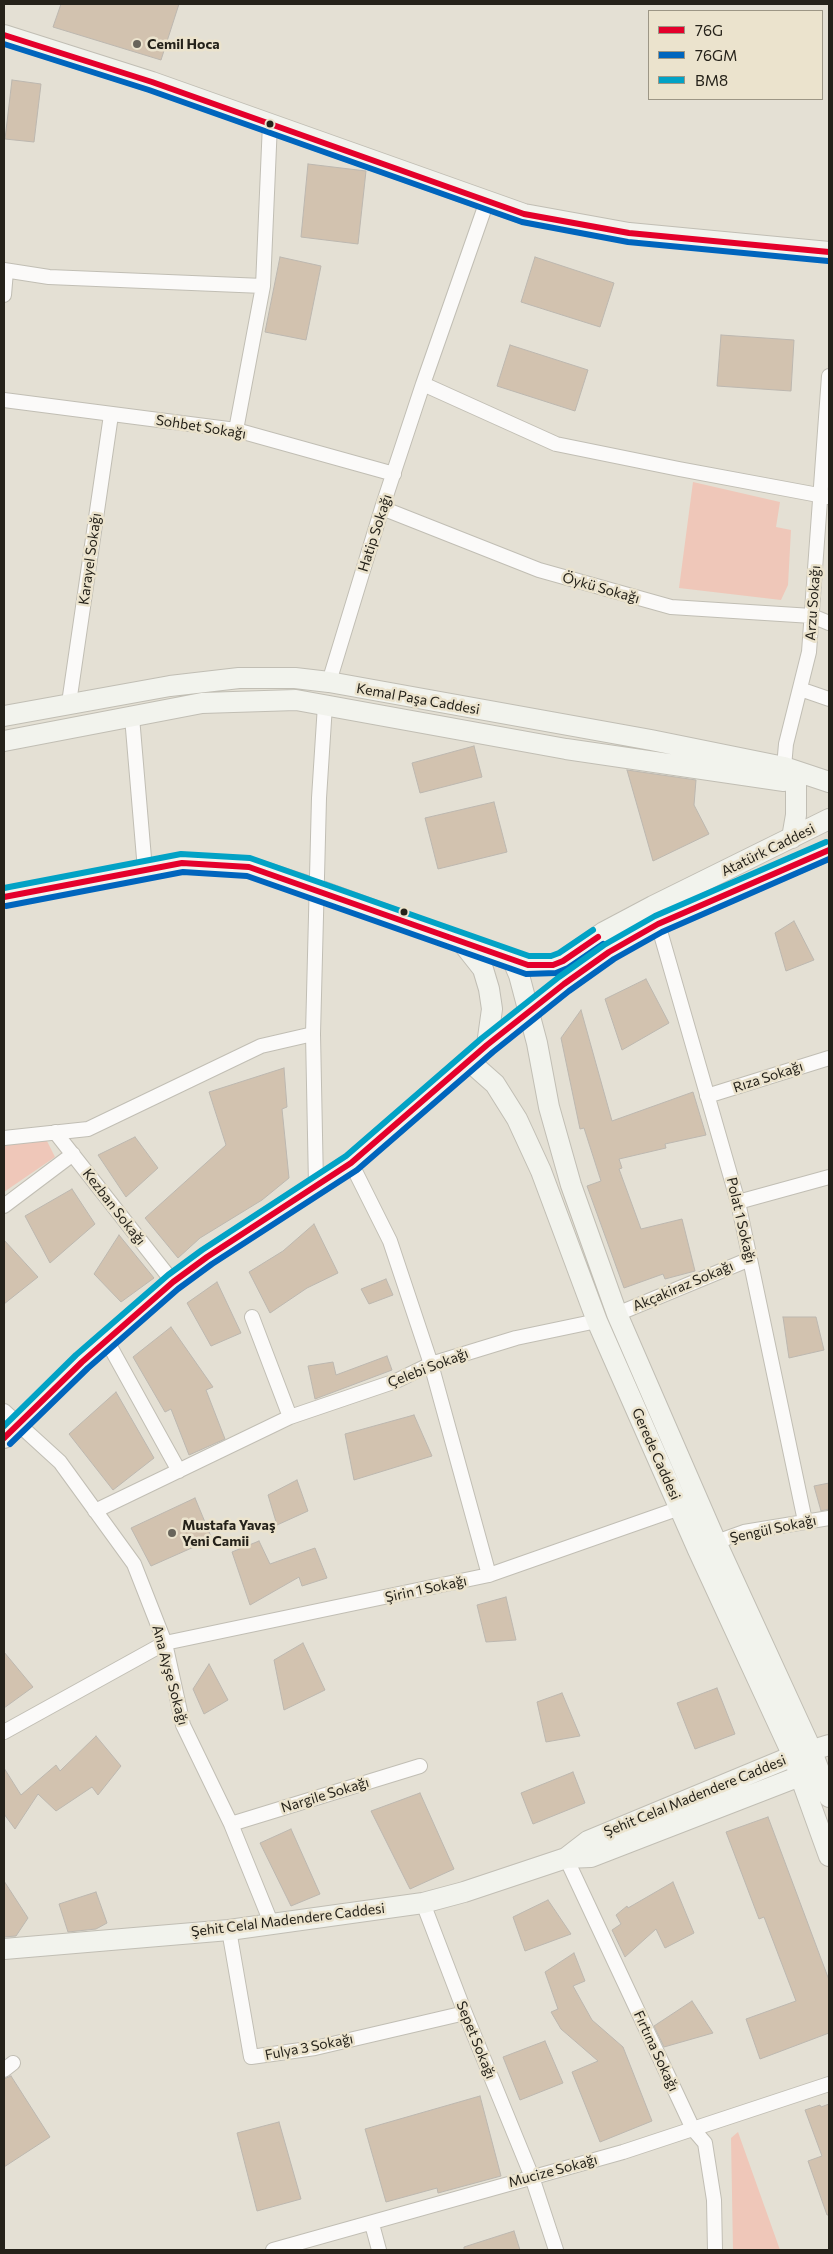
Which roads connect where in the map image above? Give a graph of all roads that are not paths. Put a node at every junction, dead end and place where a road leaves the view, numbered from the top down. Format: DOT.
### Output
graph roads {
  1 [pos="4,38"];
  2 [pos="270,123"];
  3 [pos="487,201"];
  4 [pos="829,252"];
  5 [pos="5,271"];
  6 [pos="263,286"];
  7 [pos="4,295"];
  8 [pos="829,376"];
  9 [pos="423,384"];
  10 [pos="4,400"];
  11 [pos="828,414"];
  12 [pos="111,415"];
  13 [pos="236,430"];
  14 [pos="394,474"];
  15 [pos="825,496"];
  16 [pos="382,508"];
  17 [pos="812,616"];
  18 [pos="829,623"];
  19 [pos="329,682"];
  20 [pos="800,689"];
  21 [pos="829,700"];
  22 [pos="69,703"];
  23 [pos="325,705"];
  24 [pos="4,716"];
  25 [pos="132,717"];
  26 [pos="4,741"];
  27 [pos="784,767"];
  28 [pos="829,782"];
  29 [pos="796,783"];
  30 [pos="829,792"];
  31 [pos="829,819"];
  32 [pos="792,838"];
  33 [pos="829,850"];
  34 [pos="145,870"];
  35 [pos="316,889"];
  36 [pos="4,897"];
  37 [pos="658,924"];
  38 [pos="463,944"];
  39 [pos="513,961"];
  40 [pos="529,1013"];
  41 [pos="313,1034"];
  42 [pos="487,1045"];
  43 [pos="829,1058"];
  44 [pos="469,1061"];
  45 [pos="706,1096"];
  46 [pos="55,1132"];
  47 [pos="4,1138"];
  48 [pos="73,1154"];
  49 [pos="351,1163"];
  50 [pos="829,1177"];
  51 [pos="316,1185"];
  52 [pos="738,1202"];
  53 [pos="4,1206"];
  54 [pos="750,1259"];
  55 [pos="173,1282"];
  56 [pos="617,1314"];
  57 [pos="252,1317"];
  58 [pos="598,1321"];
  59 [pos="107,1341"];
  60 [pos="431,1364"];
  61 [pos="290,1418"];
  62 [pos="8,1425"];
  63 [pos="179,1470"];
  64 [pos="680,1508"];
  65 [pos="95,1511"];
  66 [pos="829,1518"];
  67 [pos="805,1521"];
  68 [pos="716,1542"];
  69 [pos="698,1550"];
  70 [pos="489,1575"];
  71 [pos="164,1643"];
  72 [pos="4,1732"];
  73 [pos="811,1750"];
  74 [pos="420,1766"];
  75 [pos="816,1770"];
  76 [pos="829,1797"];
  77 [pos="231,1824"];
  78 [pos="829,1856"];
  79 [pos="566,1858"];
  80 [pos="423,1903"];
  81 [pos="272,1925"];
  82 [pos="229,1930"];
  83 [pos="4,1949"];
  84 [pos="465,2013"];
  85 [pos="829,2084"];
  86 [pos="693,2129"];
  87 [pos="532,2177"];
  88 [pos="372,2224"];
  89 [pos="273,2250"];
  90 [pos="379,2250"];
  91 [pos="556,2250"];
  92 [pos="715,2250"];
  1 -- 2 [label="street"];
  2 -- 3 [label="street"];
  2 -- 6 [label="street"];
  3 -- 4 [label="street"];
  3 -- 9 [label="street, Hatip Sokağı"];
  5 -- 6 [label="street"];
  5 -- 7 [label="street"];
  6 -- 13 [label="street"];
  8 -- 11 [label="street, Arzu Sokağı"];
  9 -- 14 [label="street, Hatip Sokağı"];
  9 -- 15 [label="street"];
  10 -- 12 [label="street, Sohbet Sokağı"];
  11 -- 15 [label="street, Arzu Sokağı"];
  12 -- 13 [label="street, Sohbet Sokağı"];
  12 -- 22 [label="street, Karayel Sokağı"];
  13 -- 14 [label="street, Sohbet Sokağı"];
  14 -- 16 [label="street, Hatip Sokağı"];
  15 -- 17 [label="street, Arzu Sokağı"];
  16 -- 17 [label="street, Öykü Sokağı"];
  16 -- 19 [label="street, Hatip Sokağı"];
  17 -- 18 [label="street, Öykü Sokağı"];
  17 -- 20 [label="street, Arzu Sokağı"];
  19 -- 22 [label="street, Kemal Paşa Caddesi"];
  19 -- 23 [label="street"];
  19 -- 27 [label="street, Kemal Paşa Caddesi"];
  20 -- 21 [label="street"];
  20 -- 27 [label="street, Arzu Sokağı"];
  22 -- 24 [label="street, Kemal Paşa Caddesi"];
  23 -- 25 [label="street, Kemal Paşa Caddesi"];
  23 -- 29 [label="street, Kemal Paşa Caddesi"];
  23 -- 35 [label="street"];
  25 -- 26 [label="street, Kemal Paşa Caddesi"];
  25 -- 34 [label="street"];
  27 -- 28 [label="street, Kemal Paşa Caddesi"];
  27 -- 29 [label="street"];
  29 -- 30 [label="street, Kemal Paşa Caddesi"];
  29 -- 32 [label="street"];
  31 -- 32 [label="street, Atatürk Caddesi"];
  32 -- 39 [label="street, Atatürk Caddesi"];
  33 -- 37 [label="street, Atatürk Caddesi"];
  34 -- 35 [label="street, Atatürk Caddesi"];
  34 -- 36 [label="street, Atatürk Caddesi"];
  35 -- 38 [label="street, Atatürk Caddesi"];
  35 -- 41 [label="street"];
  37 -- 40 [label="street, Atatürk Caddesi"];
  37 -- 45 [label="street, Polat 1 Sokağı"];
  38 -- 39 [label="street, Atatürk Caddesi"];
  38 -- 42 [label="street"];
  39 -- 40 [label="street, Gerede Caddesi"];
  40 -- 42 [label="street, Atatürk Caddesi"];
  40 -- 56 [label="street, Gerede Caddesi"];
  41 -- 46 [label="street"];
  41 -- 51 [label="street"];
  42 -- 44 [label="street, Atatürk Caddesi"];
  43 -- 45 [label="street, Rıza Sokağı"];
  44 -- 49 [label="street, Atatürk Caddesi"];
  44 -- 58 [label="street, Gerede Caddesi"];
  45 -- 52 [label="street, Polat 1 Sokağı"];
  46 -- 47 [label="street"];
  46 -- 48 [label="street, Kezban Sokağı"];
  48 -- 53 [label="street"];
  48 -- 55 [label="street, Kezban Sokağı"];
  49 -- 51 [label="street, Atatürk Caddesi"];
  49 -- 60 [label="street"];
  50 -- 52 [label="street"];
  51 -- 55 [label="street, Atatürk Caddesi"];
  52 -- 54 [label="street, Polat 1 Sokağı"];
  54 -- 56 [label="street, Akçakiraz Sokağı"];
  54 -- 67 [label="street, Polat 1 Sokağı"];
  55 -- 59 [label="street, Atatürk Caddesi"];
  56 -- 58 [label="street"];
  56 -- 68 [label="street, Gerede Caddesi"];
  57 -- 61 [label="street"];
  58 -- 60 [label="street, Çelebi Sokağı"];
  58 -- 64 [label="street, Gerede Caddesi"];
  59 -- 62 [label="street, Atatürk Caddesi"];
  59 -- 63 [label="street"];
  60 -- 61 [label="street, Çelebi Sokağı"];
  60 -- 70 [label="street"];
  61 -- 63 [label="street, Çelebi Sokağı"];
  62 -- 65 [label="street, Ana Ayşe Sokağı"];
  63 -- 65 [label="street, Çelebi Sokağı"];
  64 -- 69 [label="street, Gerede Caddesi"];
  64 -- 70 [label="street, Şirin 1 Sokağı"];
  65 -- 71 [label="street, Ana Ayşe Sokağı"];
  66 -- 67 [label="street, Şengül Sokağı"];
  67 -- 68 [label="street, Şengül Sokağı"];
  68 -- 69 [label="street"];
  68 -- 73 [label="street, Gerede Caddesi"];
  69 -- 73 [label="street, Gerede Caddesi"];
  70 -- 71 [label="street, Şirin 1 Sokağı"];
  71 -- 72 [label="street, Şirin 1 Sokağı"];
  71 -- 77 [label="street, Ana Ayşe Sokağı"];
  73 -- 75 [label="street, Gerede Caddesi"];
  73 -- 79 [label="street, Şehit Celal Madendere Caddesi"];
  74 -- 77 [label="street, Nargile Sokağı"];
  75 -- 76 [label="street, Gerede Caddesi"];
  75 -- 78 [label="street, Gerede Caddesi"];
  75 -- 79 [label="street, Şehit Celal Madendere Caddesi"];
  77 -- 81 [label="street, Ana Ayşe Sokağı"];
  79 -- 80 [label="street, Şehit Celal Madendere Caddesi"];
  79 -- 86 [label="street, Fırtına Sokağı"];
  80 -- 81 [label="street, Şehit Celal Madendere Caddesi"];
  80 -- 84 [label="street, Sepet Sokağı"];
  81 -- 82 [label="street, Şehit Celal Madendere Caddesi"];
  82 -- 83 [label="street, Şehit Celal Madendere Caddesi"];
  82 -- 84 [label="street, Fulya 3 Sokağı"];
  84 -- 87 [label="street, Sepet Sokağı"];
  85 -- 86 [label="street, Mucize Sokağı"];
  86 -- 87 [label="street, Mucize Sokağı"];
  86 -- 92 [label="street, Fırtına Sokağı"];
  87 -- 88 [label="street, Mucize Sokağı"];
  87 -- 91 [label="street, Sepet Sokağı"];
  88 -- 89 [label="street, Mucize Sokağı"];
  88 -- 90 [label="street"];
}
